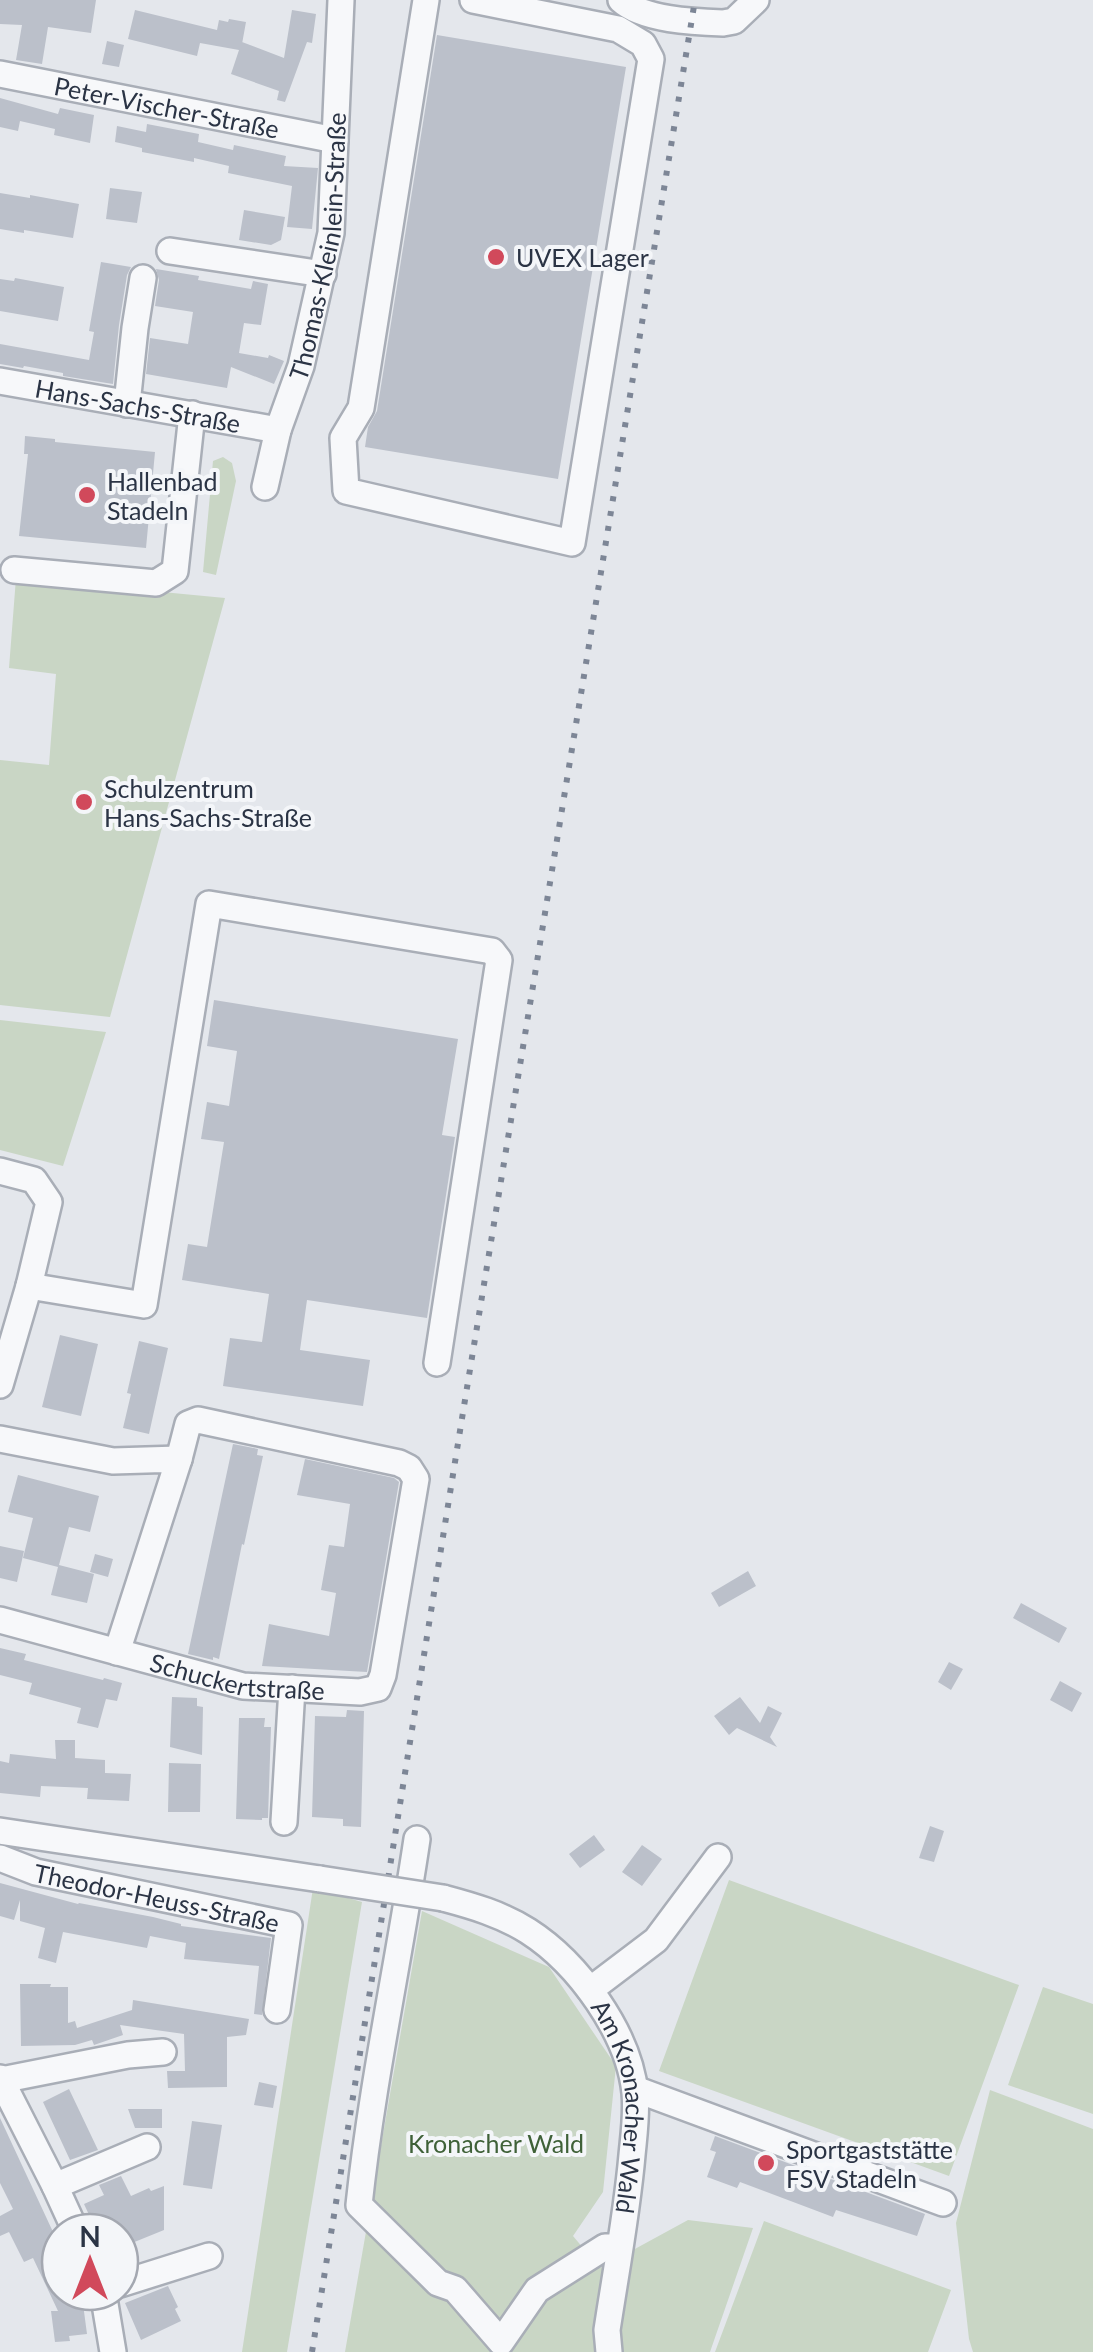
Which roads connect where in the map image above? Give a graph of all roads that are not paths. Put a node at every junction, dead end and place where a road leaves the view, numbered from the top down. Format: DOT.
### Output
graph roads {
  1 [pos="342,0"];
  2 [pos="426,0"];
  3 [pos="473,0"];
  4 [pos="621,0"];
  5 [pos="756,0"];
  6 [pos="573,9"];
  7 [pos="0,74"];
  8 [pos="336,140"];
  9 [pos="170,251"];
  10 [pos="323,274"];
  11 [pos="144,278"];
  12 [pos="0,381"];
  13 [pos="126,404"];
  14 [pos="192,414"];
  15 [pos="278,430"];
  16 [pos="266,487"];
  17 [pos="14,570"];
  18 [pos="0,1170"];
  19 [pos="28,1286"];
  20 [pos="438,1364"];
  21 [pos="0,1385"];
  22 [pos="0,1439"];
  23 [pos="179,1459"];
  24 [pos="0,1620"];
  25 [pos="116,1652"];
  26 [pos="292,1688"];
  27 [pos="284,1822"];
  28 [pos="0,1831"];
  29 [pos="417,1839"];
  30 [pos="718,1857"];
  31 [pos="0,1858"];
  32 [pos="590,1990"];
  33 [pos="277,2010"];
  34 [pos="163,2052"];
  35 [pos="0,2079"];
  36 [pos="635,2089"];
  37 [pos="146,2147"];
  38 [pos="55,2186"];
  39 [pos="944,2203"];
  40 [pos="67,2212"];
  41 [pos="620,2247"];
  42 [pos="210,2256"];
  43 [pos="140,2278"];
  44 [pos="105,2312"];
  45 [pos="506,2347"];
  46 [pos="112,2352"];
  47 [pos="609,2352"];
  1 -- 8 [label="street, Thomas-Kleinlein-Straße"];
  2 -- 6 [label="street"];
  3 -- 6 [label="street"];
  4 -- 5 [label="street"];
  7 -- 8 [label="street, Peter-Vischer-Straße"];
  8 -- 10 [label="street, Thomas-Kleinlein-Straße"];
  9 -- 10 [label="street"];
  10 -- 15 [label="street, Thomas-Kleinlein-Straße"];
  11 -- 13 [label="street"];
  12 -- 13 [label="street, Hans-Sachs-Straße"];
  13 -- 14 [label="street, Hans-Sachs-Straße"];
  14 -- 15 [label="street, Hans-Sachs-Straße"];
  14 -- 17 [label="street"];
  15 -- 16 [label="street, Thomas-Kleinlein-Straße"];
  18 -- 19 [label="street"];
  19 -- 20 [label="street"];
  19 -- 21 [label="street"];
  22 -- 23 [label="street"];
  23 -- 25 [label="street, Schuckertstraße"];
  23 -- 26 [label="street, Schuckertstraße"];
  24 -- 25 [label="street, Schuckertstraße"];
  25 -- 26 [label="street, Schuckertstraße"];
  26 -- 27 [label="street"];
  28 -- 32 [label="street, Theodor-Heuss-Straße, bridge"];
  29 -- 45 [label="street"];
  30 -- 32 [label="street, Am Kronacher Wald"];
  31 -- 33 [label="street, Theodor-Heuss-Straße"];
  32 -- 36 [label="street, Am Kronacher Wald"];
  34 -- 35 [label="street"];
  35 -- 38 [label="street"];
  36 -- 39 [label="street"];
  36 -- 41 [label="street, Am Kronacher Wald"];
  37 -- 38 [label="street"];
  38 -- 40 [label="street"];
  41 -- 45 [label="street"];
  41 -- 47 [label="street, Am Kronacher Wald"];
  42 -- 43 [label="street"];
  44 -- 46 [label="street"];
}
